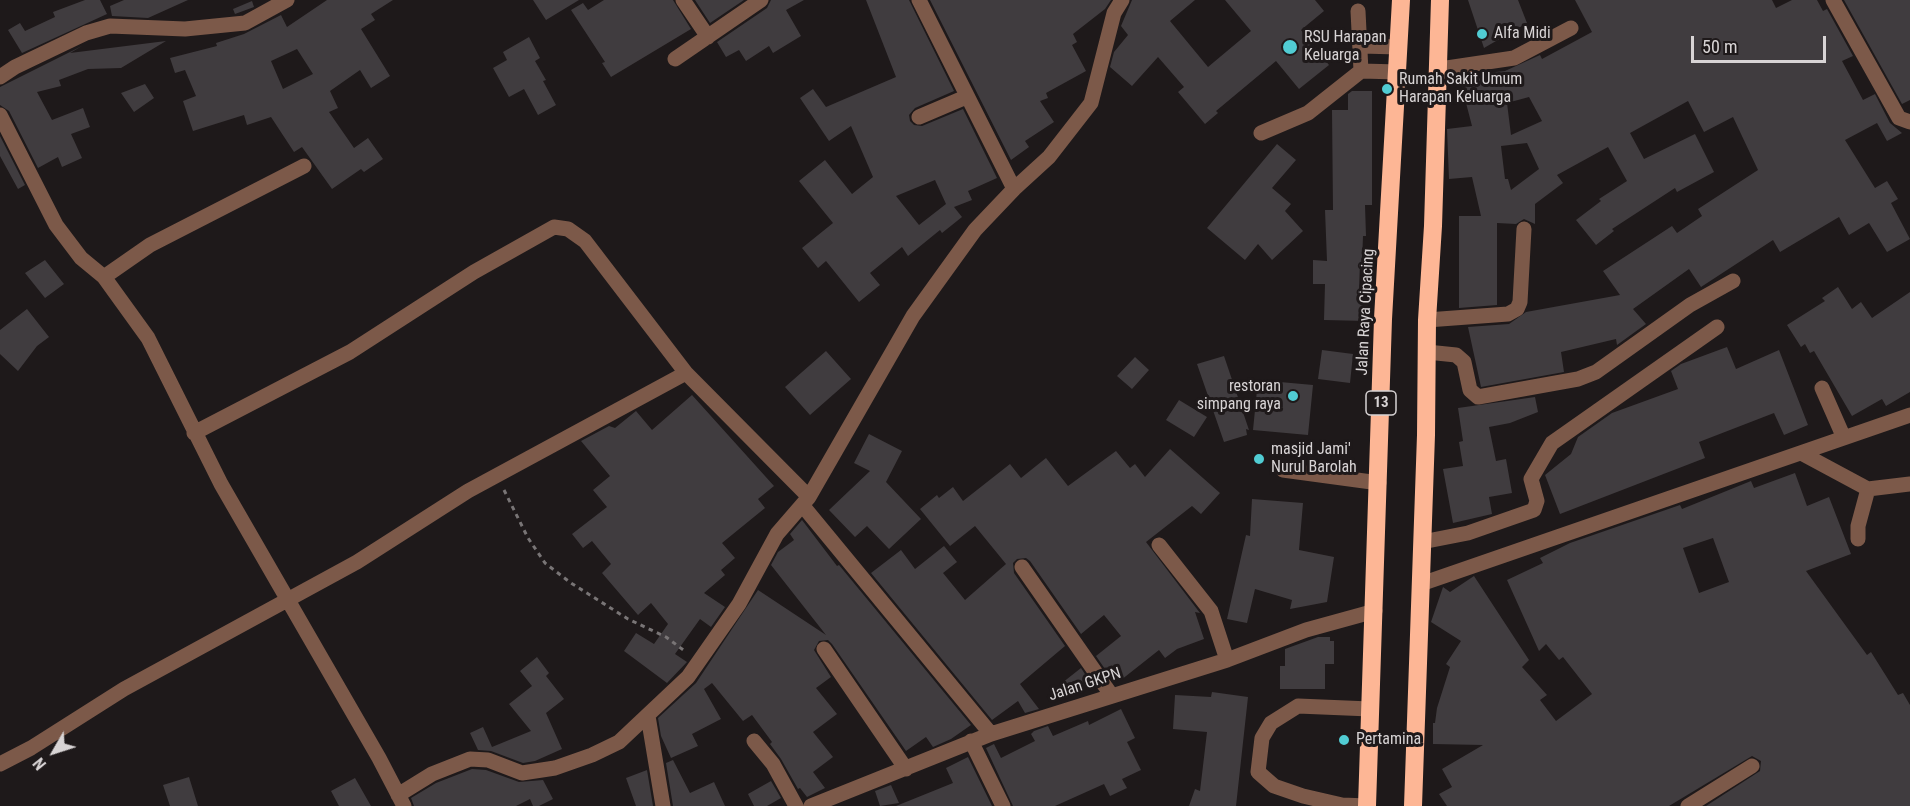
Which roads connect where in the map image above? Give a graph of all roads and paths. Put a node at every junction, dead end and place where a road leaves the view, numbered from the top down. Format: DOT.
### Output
graph roads {
  1 [pos="287,0"];
  2 [pos="683,0"];
  3 [pos="761,0"];
  4 [pos="919,0"];
  5 [pos="1122,0"];
  6 [pos="1401,0"];
  7 [pos="1440,0"];
  8 [pos="1833,0"];
  9 [pos="1358,11"];
  10 [pos="1570,28"];
  11 [pos="708,37"];
  12 [pos="1361,46"];
  13 [pos="1399,46"];
  14 [pos="675,59"];
  15 [pos="1440,69"];
  16 [pos="1361,71"];
  17 [pos="1399,72"];
  18 [pos="0,77"];
  19 [pos="966,97"];
  20 [pos="0,115"];
  21 [pos="919,117"];
  22 [pos="1910,122"];
  23 [pos="1261,133"];
  24 [pos="304,166"];
  25 [pos="1014,189"];
  26 [pos="1524,229"];
  27 [pos="104,277"];
  28 [pos="1733,280"];
  29 [pos="1427,320"];
  30 [pos="1717,327"];
  31 [pos="1426,352"];
  32 [pos="686,373"];
  33 [pos="1822,388"];
  34 [pos="1910,415"];
  35 [pos="194,433"];
  36 [pos="1844,438"];
  37 [pos="1801,453"];
  38 [pos="1283,470"];
  39 [pos="497,475"];
  40 [pos="1379,483"];
  41 [pos="1910,484"];
  42 [pos="1868,489"];
  43 [pos="806,501"];
  44 [pos="1858,539"];
  45 [pos="1422,542"];
  46 [pos="1159,545"];
  47 [pos="1022,567"];
  48 [pos="1421,584"];
  49 [pos="285,599"];
  50 [pos="1375,611"];
  51 [pos="824,649"];
  52 [pos="1227,660"];
  53 [pos="699,662"];
  54 [pos="1112,696"];
  55 [pos="1370,709"];
  56 [pos="648,716"];
  57 [pos="990,734"];
  58 [pos="754,741"];
  59 [pos="971,741"];
  60 [pos="0,764"];
  61 [pos="1752,766"];
  62 [pos="906,769"];
  63 [pos="401,801"];
  64 [pos="663,806"];
  65 [pos="796,806"];
  66 [pos="811,806"];
  67 [pos="1003,806"];
  68 [pos="1367,806"];
  69 [pos="1413,806"];
  70 [pos="1688,806"];
  1 -- 18 [label="street"];
  2 -- 11 [label="street"];
  3 -- 11 [label="street"];
  4 -- 19 [label="street"];
  5 -- 25 [label="street"];
  6 -- 13 [label="highway, Jalan Raya Cipacing / 13"];
  7 -- 15 [label="highway"];
  8 -- 22 [label="street"];
  9 -- 12 [label="street"];
  10 -- 15 [label="street"];
  11 -- 14 [label="street"];
  12 -- 13 [label="street"];
  12 -- 16 [label="street"];
  13 -- 17 [label="highway, Jalan Raya Cipacing / 13"];
  15 -- 29 [label="highway"];
  16 -- 17 [label="street"];
  16 -- 23 [label="street"];
  17 -- 40 [label="highway, Jalan Raya Cipacing / 13"];
  19 -- 21 [label="street"];
  19 -- 25 [label="street"];
  20 -- 27 [label="street"];
  24 -- 27 [label="street"];
  25 -- 43 [label="street"];
  26 -- 29 [label="street"];
  27 -- 35 [label="street"];
  28 -- 31 [label="street"];
  29 -- 31 [label="highway"];
  30 -- 45 [label="street"];
  31 -- 45 [label="highway"];
  32 -- 35 [label="street"];
  32 -- 39 [label="street"];
  32 -- 43 [label="street"];
  33 -- 36 [label="street"];
  34 -- 36 [label="street"];
  35 -- 49 [label="street"];
  36 -- 37 [label="street"];
  37 -- 42 [label="street"];
  37 -- 48 [label="street"];
  38 -- 40 [label="street"];
  39 -- 49 [label="street"];
  39 -- 53 [label="path"];
  40 -- 50 [label="highway, Jalan Raya Cipacing / 13"];
  41 -- 42 [label="street"];
  42 -- 44 [label="street"];
  43 -- 53 [label="street"];
  43 -- 57 [label="street"];
  45 -- 48 [label="highway"];
  46 -- 52 [label="street"];
  47 -- 54 [label="street"];
  48 -- 69 [label="highway"];
  49 -- 60 [label="street"];
  49 -- 63 [label="street"];
  50 -- 52 [label="street, Jalan GKPN"];
  50 -- 55 [label="highway, Jalan Raya Cipacing / 13"];
  51 -- 62 [label="street"];
  52 -- 54 [label="street, Jalan GKPN"];
  53 -- 56 [label="street"];
  54 -- 57 [label="street, Jalan GKPN"];
  55 -- 68 [label="highway, Jalan Raya Cipacing / 13"];
  55 -- 68 [label="street"];
  56 -- 63 [label="street"];
  56 -- 64 [label="street"];
  57 -- 59 [label="street, Jalan GKPN"];
  58 -- 65 [label="street"];
  59 -- 62 [label="street, Jalan GKPN"];
  59 -- 67 [label="street"];
  61 -- 70 [label="street"];
  62 -- 66 [label="street, Jalan GKPN"];
}
